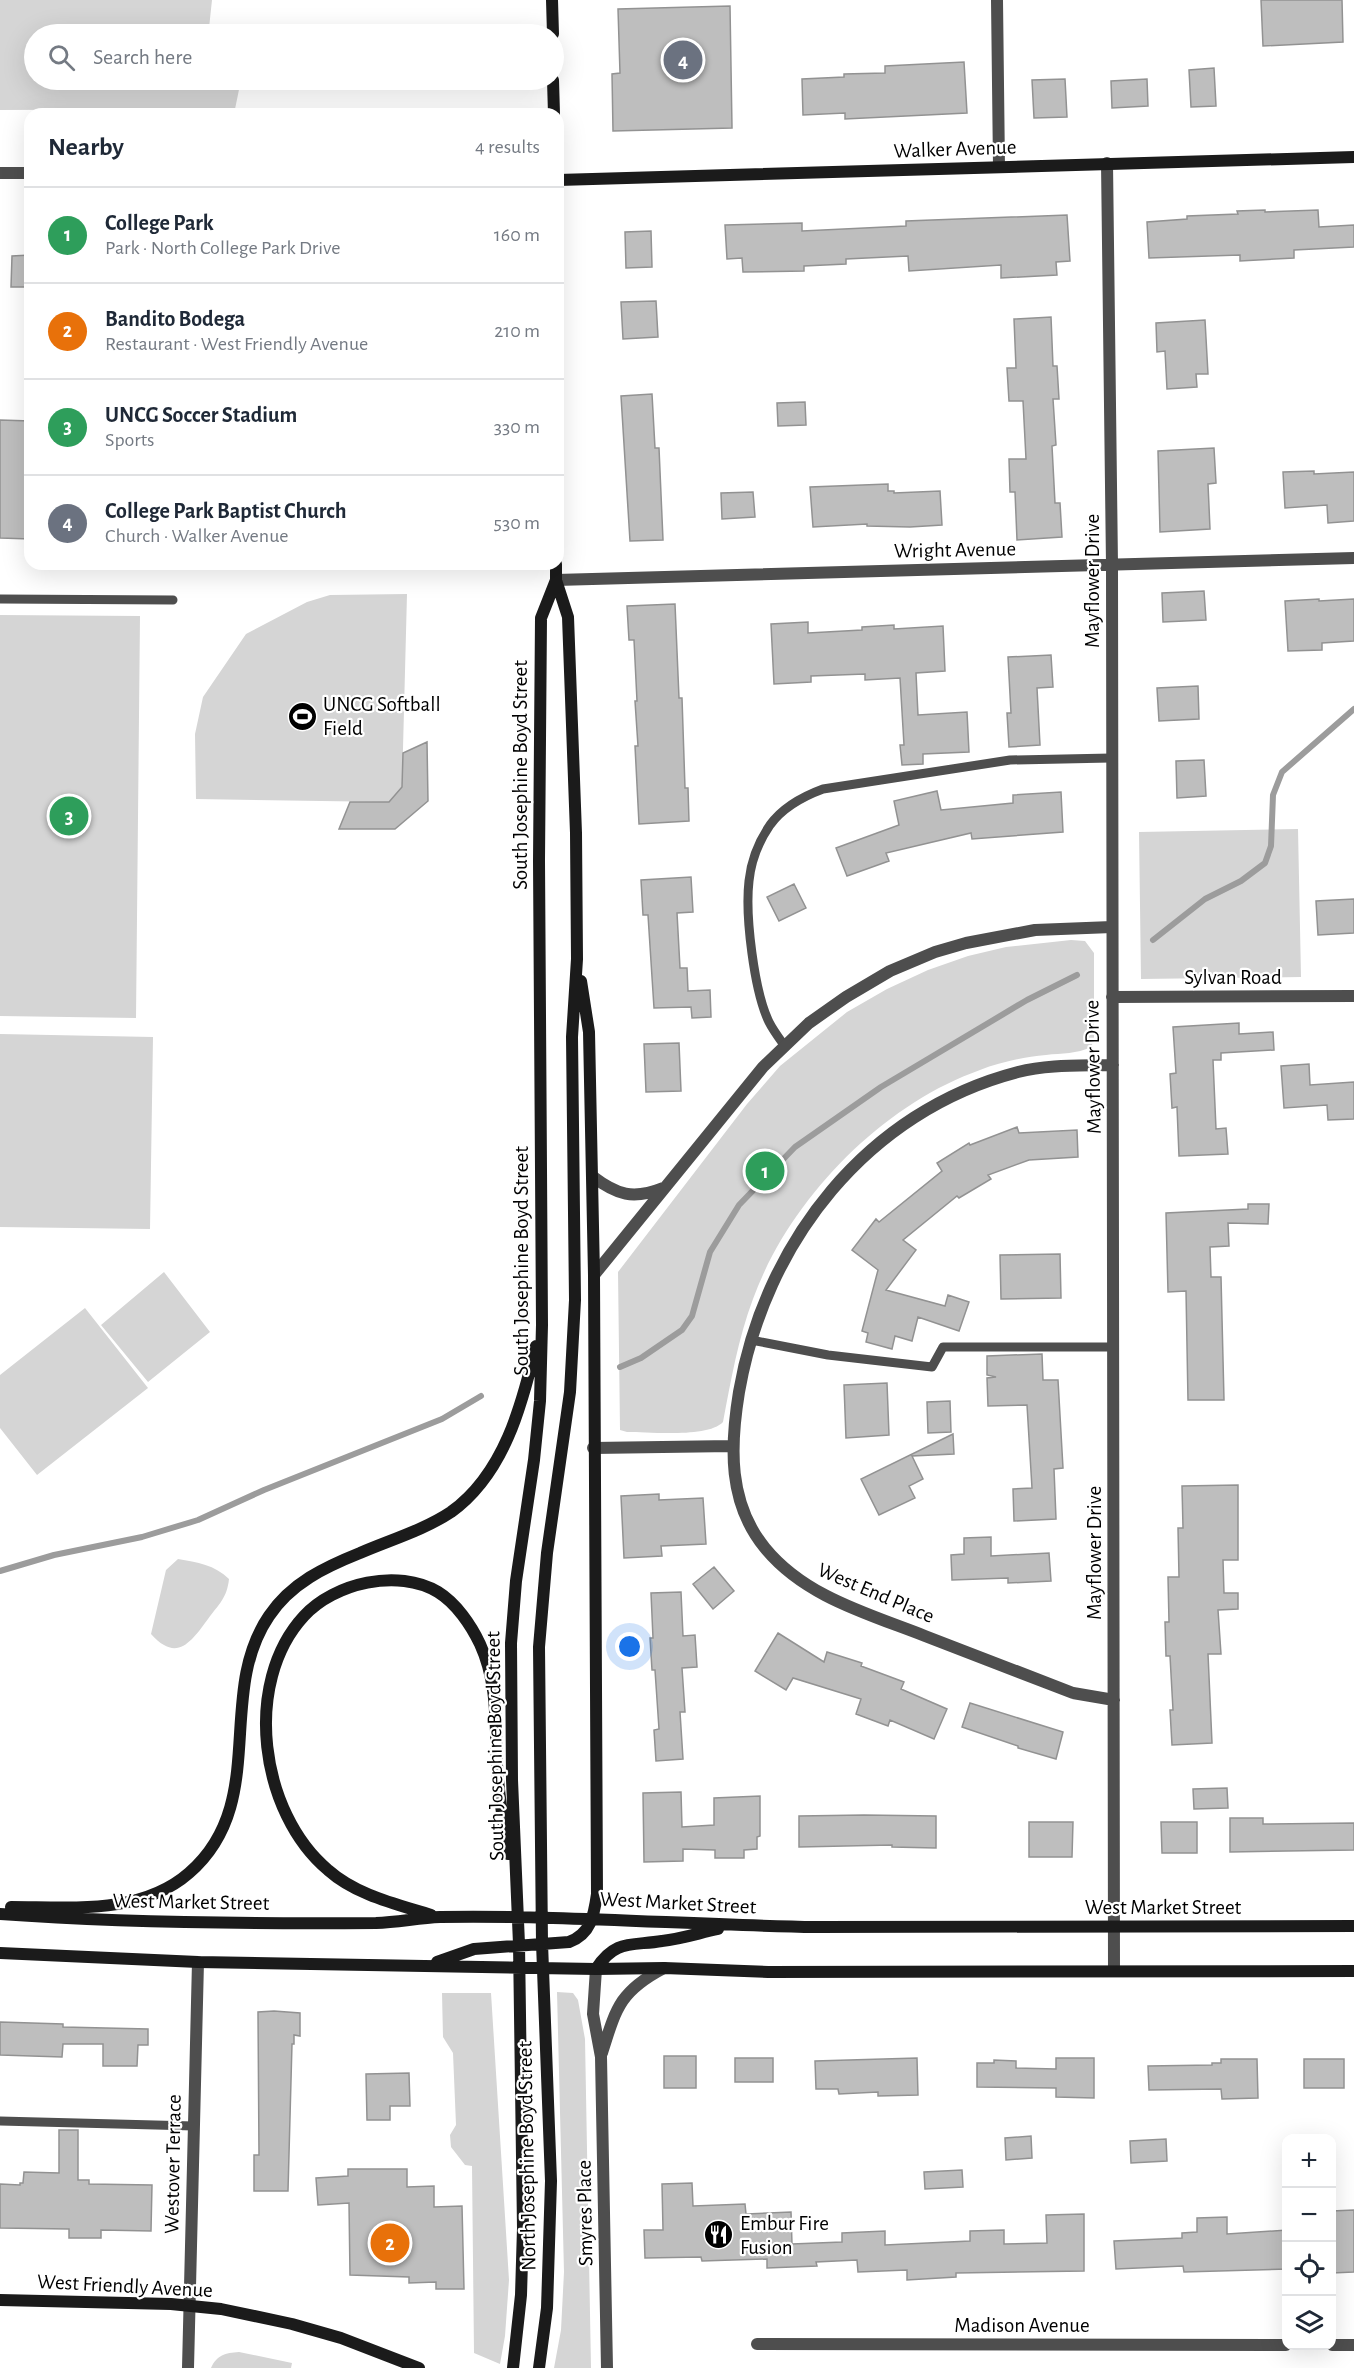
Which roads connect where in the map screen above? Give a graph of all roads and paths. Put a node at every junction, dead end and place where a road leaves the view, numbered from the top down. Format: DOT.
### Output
graph roads {
  1 [pos="552,0"];
  2 [pos="997,0"];
  3 [pos="553,24"];
  4 [pos="553,90"];
  5 [pos="554,108"];
  6 [pos="1354,157"];
  7 [pos="1107,163"];
  8 [pos="999,167"];
  9 [pos="0,173"];
  10 [pos="24,173"];
  11 [pos="564,180"];
  12 [pos="1354,558"];
  13 [pos="1112,565"];
  14 [pos="556,570"];
  15 [pos="556,579"];
  16 [pos="0,599"];
  17 [pos="173,600"];
  18 [pos="1111,758"];
  19 [pos="1112,927"];
  20 [pos="577,959"];
  21 [pos="1354,996"];
  22 [pos="1112,997"];
  23 [pos="784,1045"];
  24 [pos="1113,1065"];
  25 [pos="592,1176"];
  26 [pos="663,1188"];
  27 [pos="594,1275"];
  28 [pos="542,1325"];
  29 [pos="751,1340"];
  30 [pos="1113,1347"];
  31 [pos="732,1446"];
  32 [pos="594,1448"];
  33 [pos="1114,1700"];
  34 [pos="0,1908"];
  35 [pos="0,1914"];
  36 [pos="438,1917"];
  37 [pos="593,1918"];
  38 [pos="734,1926"];
  39 [pos="1114,1926"];
  40 [pos="1354,1926"];
  41 [pos="542,1943"];
  42 [pos="519,1944"];
  43 [pos="0,1953"];
  44 [pos="198,1962"];
  45 [pos="429,1965"];
  46 [pos="664,1968"];
  47 [pos="596,1969"];
  48 [pos="1114,1971"];
  49 [pos="1354,1971"];
  50 [pos="601,2057"];
  51 [pos="0,2121"];
  52 [pos="194,2126"];
  53 [pos="0,2300"];
  54 [pos="190,2305"];
  55 [pos="757,2344"];
  56 [pos="1282,2345"];
  57 [pos="1336,2345"];
  58 [pos="1354,2345"];
  59 [pos="188,2368"];
  60 [pos="419,2368"];
  61 [pos="513,2368"];
  62 [pos="538,2368"];
  63 [pos="607,2368"];
  1 -- 3 [label="main road"];
  2 -- 8 [label="street"];
  4 -- 5 [label="main road"];
  6 -- 7 [label="main road, Walker Avenue"];
  7 -- 8 [label="main road, Walker Avenue"];
  7 -- 13 [label="street, Mayflower Drive"];
  8 -- 11 [label="main road, Walker Avenue"];
  9 -- 10 [label="street"];
  12 -- 13 [label="street, Wright Avenue"];
  13 -- 15 [label="street, Wright Avenue"];
  13 -- 18 [label="street, Mayflower Drive"];
  14 -- 15 [label="main road, South Josephine Boyd Street"];
  15 -- 20 [label="main road, South Josephine Boyd Street"];
  15 -- 28 [label="main road, South Josephine Boyd Street"];
  16 -- 17 [label="lane"];
  18 -- 19 [label="street, Mayflower Drive"];
  18 -- 23 [label="lane"];
  19 -- 22 [label="street, Mayflower Drive"];
  19 -- 23 [label="street"];
  20 -- 25 [label="main road"];
  20 -- 41 [label="main road, South Josephine Boyd Street"];
  21 -- 22 [label="street, Sylvan Road"];
  22 -- 24 [label="street, Mayflower Drive"];
  23 -- 26 [label="street"];
  24 -- 29 [label="street, West End Place"];
  24 -- 30 [label="street, Mayflower Drive"];
  25 -- 26 [label="street"];
  25 -- 27 [label="main road"];
  26 -- 27 [label="street"];
  27 -- 32 [label="main road"];
  28 -- 34 [label="main road"];
  28 -- 42 [label="main road, South Josephine Boyd Street"];
  29 -- 30 [label="lane"];
  29 -- 31 [label="street, West End Place"];
  30 -- 33 [label="street, Mayflower Drive"];
  31 -- 32 [label="street"];
  31 -- 33 [label="street, West End Place"];
  32 -- 37 [label="main road"];
  33 -- 39 [label="street, Mayflower Drive"];
  35 -- 36 [label="main road, West Market Street"];
  36 -- 37 [label="main road, West Market Street"];
  36 -- 42 [label="main road"];
  37 -- 38 [label="main road, West Market Street"];
  37 -- 45 [label="main road"];
  38 -- 39 [label="main road, West Market Street"];
  38 -- 47 [label="main road"];
  39 -- 40 [label="main road, West Market Street"];
  39 -- 48 [label="street, Mayflower Drive"];
  41 -- 62 [label="main road, North Josephine Boyd Street"];
  42 -- 61 [label="main road, North Josephine Boyd Street"];
  43 -- 44 [label="main road"];
  44 -- 45 [label="main road"];
  44 -- 52 [label="street, Westover Terrace"];
  45 -- 47 [label="main road"];
  46 -- 47 [label="main road"];
  46 -- 48 [label="main road"];
  46 -- 50 [label="street, Smyres Place"];
  47 -- 50 [label="street, Smyres Place"];
  48 -- 49 [label="main road"];
  50 -- 63 [label="street, Smyres Place"];
  51 -- 52 [label="lane"];
  52 -- 54 [label="street, Westover Terrace"];
  53 -- 54 [label="main road, West Friendly Avenue"];
  54 -- 59 [label="street, Westover Terrace"];
  54 -- 60 [label="main road, West Friendly Avenue"];
  55 -- 56 [label="street, Madison Avenue"];
  57 -- 58 [label="street"];
}
